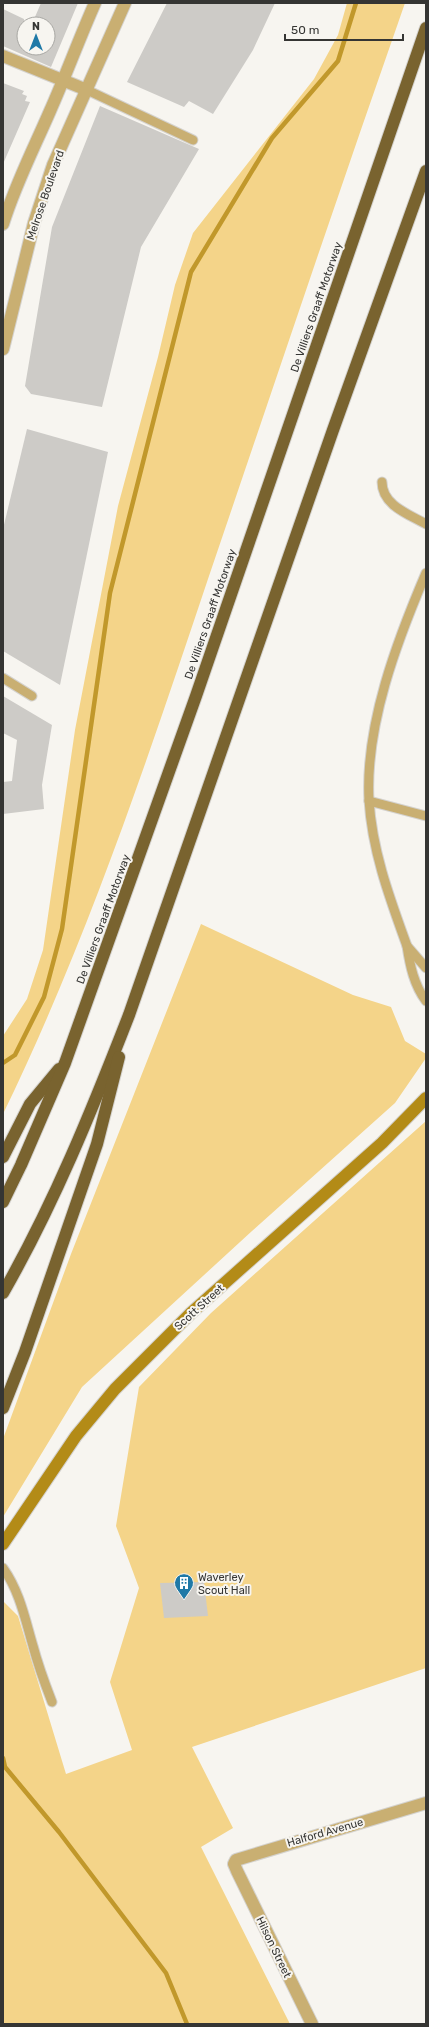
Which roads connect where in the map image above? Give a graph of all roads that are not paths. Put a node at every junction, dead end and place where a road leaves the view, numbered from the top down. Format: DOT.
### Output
graph roads {
  1 [pos="95,3"];
  2 [pos="125,3"];
  3 [pos="426,28"];
  4 [pos="3,56"];
  5 [pos="62,80"];
  6 [pos="87,90"];
  7 [pos="193,140"];
  8 [pos="426,171"];
  9 [pos="3,224"];
  10 [pos="3,349"];
  11 [pos="382,482"];
  12 [pos="426,524"];
  13 [pos="426,573"];
  14 [pos="3,678"];
  15 [pos="32,696"];
  16 [pos="369,801"];
  17 [pos="426,816"];
  18 [pos="407,946"];
  19 [pos="426,968"];
  20 [pos="426,1001"];
  21 [pos="129,1014"];
  22 [pos="65,1063"];
  23 [pos="426,1098"];
  24 [pos="3,1157"];
  25 [pos="3,1202"];
  26 [pos="3,1293"];
  27 [pos="3,1408"];
  28 [pos="3,1544"];
  29 [pos="3,1568"];
  30 [pos="52,1702"];
  31 [pos="426,1803"];
  32 [pos="237,1871"];
  33 [pos="312,2024"];
  1 -- 5 [label="street"];
  2 -- 6 [label="street, Melrose Boulevard"];
  3 -- 22 [label="highway, De Villiers Graaff Motorway"];
  4 -- 5 [label="street"];
  5 -- 6 [label="street"];
  5 -- 9 [label="street"];
  6 -- 7 [label="lane"];
  6 -- 10 [label="street, Melrose Boulevard"];
  8 -- 21 [label="highway"];
  11 -- 12 [label="lane"];
  13 -- 16 [label="lane"];
  14 -- 15 [label="lane"];
  16 -- 17 [label="lane"];
  16 -- 18 [label="lane"];
  18 -- 19 [label="lane"];
  18 -- 20 [label="lane"];
  21 -- 26 [label="highway"];
  21 -- 27 [label="highway"];
  22 -- 24 [label="highway"];
  22 -- 25 [label="highway, De Villiers Graaff Motorway"];
  23 -- 28 [label="street, Scott Street"];
  29 -- 30 [label="lane"];
  31 -- 32 [label="street, Halford Avenue"];
  32 -- 33 [label="street, Hilson Street"];
}
